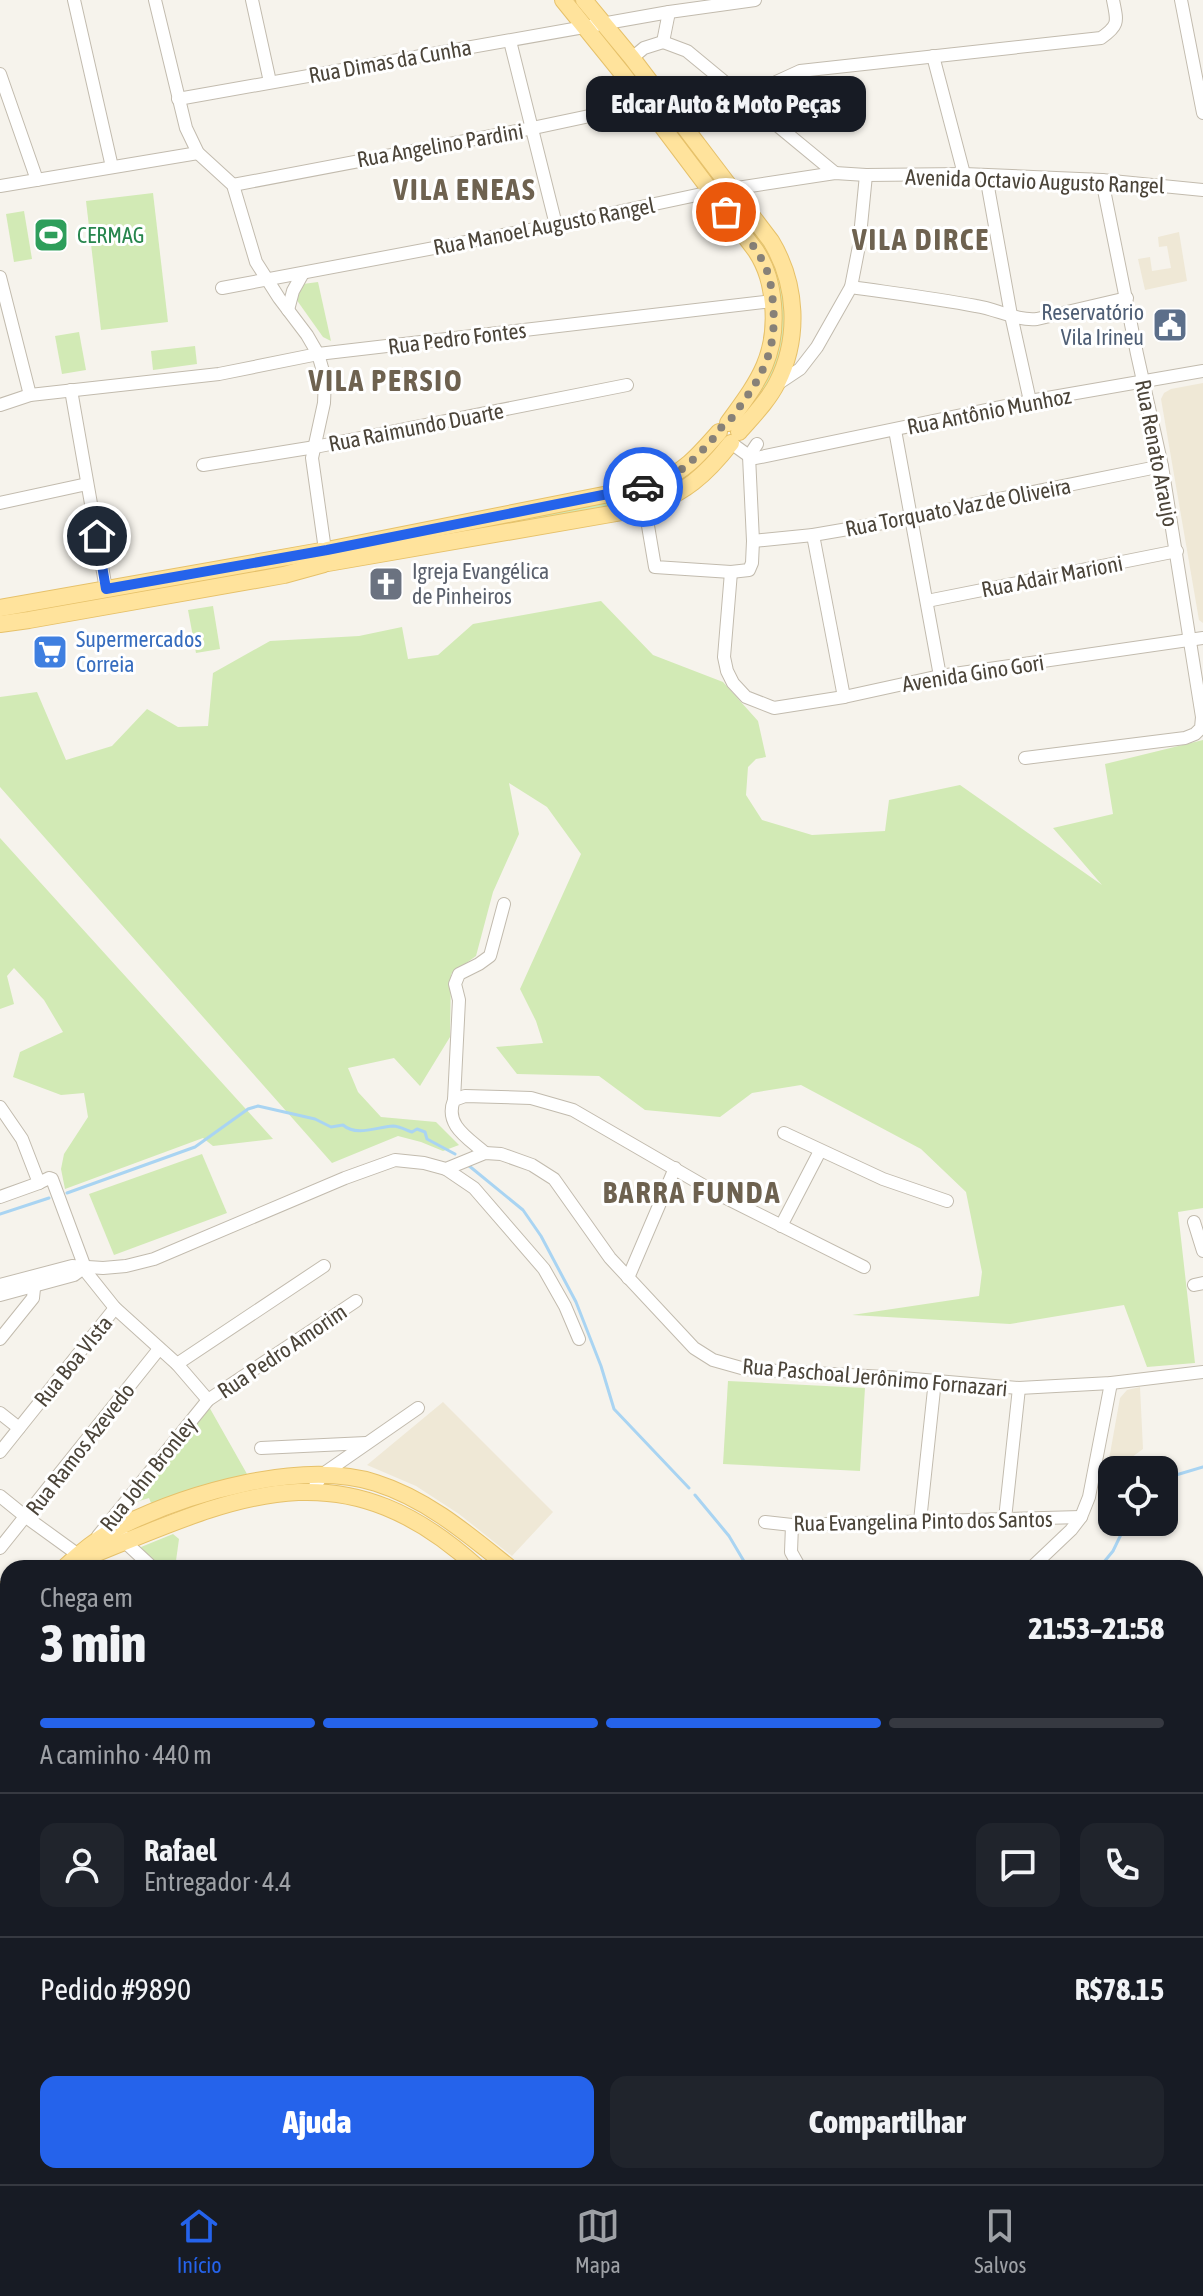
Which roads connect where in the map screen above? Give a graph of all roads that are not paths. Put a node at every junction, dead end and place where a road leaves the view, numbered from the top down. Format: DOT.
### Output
graph roads {
  1 [pos="74,0"];
  2 [pos="155,0"];
  3 [pos="252,0"];
  4 [pos="563,0"];
  5 [pos="584,0"];
  6 [pos="755,0"];
  7 [pos="1113,0"];
  8 [pos="1181,0"];
  9 [pos="669,12"];
  10 [pos="603,24"];
  11 [pos="585,28"];
  12 [pos="510,41"];
  13 [pos="663,42"];
  14 [pos="933,56"];
  15 [pos="632,58"];
  16 [pos="0,74"];
  17 [pos="270,82"];
  18 [pos="178,99"];
  19 [pos="646,104"];
  20 [pos="754,105"];
  21 [pos="1203,113"];
  22 [pos="533,128"];
  23 [pos="198,153"];
  24 [pos="112,167"];
  25 [pos="835,173"];
  26 [pos="964,174"];
  27 [pos="866,175"];
  28 [pos="986,176"];
  29 [pos="37,180"];
  30 [pos="1102,180"];
  31 [pos="233,185"];
  32 [pos="0,186"];
  33 [pos="730,188"];
  34 [pos="1203,190"];
  35 [pos="711,192"];
  36 [pos="556,225"];
  37 [pos="303,273"];
  38 [pos="0,277"];
  39 [pos="268,280"];
  40 [pos="851,287"];
  41 [pos="222,288"];
  42 [pos="1127,298"];
  43 [pos="773,301"];
  44 [pos="288,310"];
  45 [pos="1011,315"];
  46 [pos="790,349"];
  47 [pos="318,354"];
  48 [pos="809,356"];
  49 [pos="1203,371"];
  50 [pos="1143,381"];
  51 [pos="627,385"];
  52 [pos="776,385"];
  53 [pos="71,390"];
  54 [pos="30,395"];
  55 [pos="1030,401"];
  56 [pos="0,405"];
  57 [pos="895,430"];
  58 [pos="730,433"];
  59 [pos="757,444"];
  60 [pos="315,447"];
  61 [pos="776,453"];
  62 [pos="749,456"];
  63 [pos="203,465"];
  64 [pos="1162,466"];
  65 [pos="87,484"];
  66 [pos="0,503"];
  67 [pos="645,508"];
  68 [pos="912,518"];
  69 [pos="493,525"];
  70 [pos="813,535"];
  71 [pos="753,541"];
  72 [pos="1177,551"];
  73 [pos="325,555"];
  74 [pos="731,572"];
  75 [pos="106,589"];
  76 [pos="927,601"];
  77 [pos="0,608"];
  78 [pos="0,624"];
  79 [pos="1197,639"];
  80 [pos="940,676"];
  81 [pos="844,697"];
  82 [pos="1201,728"];
  83 [pos="1025,758"];
  84 [pos="504,904"];
  85 [pos="454,1100"];
  86 [pos="0,1107"];
  87 [pos="784,1133"];
  88 [pos="820,1151"];
  89 [pos="485,1153"];
  90 [pos="675,1168"];
  91 [pos="446,1169"];
  92 [pos="39,1183"];
  93 [pos="0,1197"];
  94 [pos="947,1201"];
  95 [pos="1194,1222"];
  96 [pos="781,1226"];
  97 [pos="1203,1251"];
  98 [pos="324,1266"];
  99 [pos="85,1267"];
  100 [pos="864,1267"];
  101 [pos="628,1278"];
  102 [pos="35,1281"];
  103 [pos="0,1285"];
  104 [pos="0,1295"];
  105 [pos="356,1301"];
  106 [pos="115,1308"];
  107 [pos="0,1339"];
  108 [pos="579,1339"];
  109 [pos="159,1349"];
  110 [pos="177,1364"];
  111 [pos="1203,1372"];
  112 [pos="935,1380"];
  113 [pos="1111,1383"];
  114 [pos="1019,1388"];
  115 [pos="208,1400"];
  116 [pos="418,1408"];
  117 [pos="0,1413"];
  118 [pos="19,1428"];
  119 [pos="366,1443"];
  120 [pos="261,1448"];
  121 [pos="0,1452"];
  122 [pos="323,1474"];
  123 [pos="312,1491"];
  124 [pos="0,1496"];
  125 [pos="26,1517"];
  126 [pos="1081,1517"];
  127 [pos="1005,1519"];
  128 [pos="920,1521"];
  129 [pos="765,1522"];
  130 [pos="792,1525"];
  131 [pos="458,1527"];
  132 [pos="122,1534"];
  133 [pos="448,1543"];
  134 [pos="0,1548"];
  135 [pos="492,1553"];
  136 [pos="75,1559"];
  137 [pos="146,1560"];
  138 [pos="469,1560"];
  139 [pos="486,1560"];
  140 [pos="500,1560"];
  141 [pos="796,1560"];
  142 [pos="1039,1560"];
  1 -- 24 [label="street"];
  2 -- 18 [label="street"];
  3 -- 17 [label="street"];
  4 -- 11 [label="main road"];
  5 -- 10 [label="main road"];
  6 -- 9 [label="street, Rua Dimas da Cunha"];
  7 -- 14 [label="street"];
  8 -- 21 [label="street"];
  9 -- 10 [label="street, Rua Dimas da Cunha"];
  9 -- 13 [label="street"];
  10 -- 11 [label="street, Rua Dimas da Cunha"];
  10 -- 15 [label="main road"];
  11 -- 12 [label="street, Rua Dimas da Cunha"];
  11 -- 19 [label="main road"];
  12 -- 17 [label="street, Rua Dimas da Cunha"];
  12 -- 22 [label="street"];
  13 -- 15 [label="street"];
  13 -- 20 [label="street"];
  14 -- 20 [label="street"];
  14 -- 26 [label="street"];
  15 -- 33 [label="main road"];
  16 -- 29 [label="street"];
  17 -- 18 [label="street, Rua Dimas da Cunha"];
  18 -- 23 [label="street"];
  19 -- 22 [label="street, Rua Angelino Pardini"];
  19 -- 35 [label="main road"];
  20 -- 25 [label="street"];
  22 -- 31 [label="street, Rua Angelino Pardini"];
  22 -- 36 [label="street"];
  23 -- 24 [label="street"];
  23 -- 31 [label="street"];
  24 -- 29 [label="street"];
  25 -- 27 [label="street, Rua Manoel Augusto Rangel"];
  25 -- 33 [label="street, Rua Manoel Augusto Rangel"];
  26 -- 27 [label="street, Avenida Octavio Augusto Rangel"];
  26 -- 28 [label="street, Avenida Octavio Augusto Rangel"];
  27 -- 40 [label="street"];
  28 -- 30 [label="street, Avenida Octavio Augusto Rangel"];
  28 -- 45 [label="street"];
  29 -- 32 [label="street"];
  30 -- 34 [label="street, Avenida Octavio Augusto Rangel"];
  30 -- 42 [label="street, Rua Renato Araujo"];
  31 -- 39 [label="street"];
  33 -- 35 [label="street, Rua Manoel Augusto Rangel"];
  33 -- 46 [label="main road"];
  35 -- 36 [label="street, Rua Manoel Augusto Rangel"];
  35 -- 43 [label="main road"];
  36 -- 37 [label="street, Rua Manoel Augusto Rangel"];
  37 -- 39 [label="street, Rua Manoel Augusto Rangel"];
  37 -- 44 [label="street"];
  38 -- 54 [label="street"];
  39 -- 41 [label="street, Rua Manoel Augusto Rangel"];
  39 -- 44 [label="street"];
  40 -- 45 [label="street"];
  40 -- 48 [label="street"];
  42 -- 45 [label="street"];
  42 -- 50 [label="street, Rua Renato Araujo"];
  43 -- 47 [label="street, Rua Pedro Fontes"];
  43 -- 58 [label="main road"];
  44 -- 47 [label="street"];
  45 -- 55 [label="street"];
  46 -- 48 [label="street"];
  46 -- 52 [label="main road"];
  47 -- 53 [label="street, Rua Pedro Fontes"];
  47 -- 60 [label="street"];
  48 -- 52 [label="street"];
  49 -- 50 [label="street, Rua Antônio Munhoz"];
  50 -- 55 [label="street, Rua Antônio Munhoz"];
  50 -- 64 [label="street, Rua Renato Araujo"];
  51 -- 60 [label="street, Rua Raimundo Duarte"];
  52 -- 58 [label="main road"];
  53 -- 54 [label="street, Rua Pedro Fontes"];
  53 -- 65 [label="street"];
  54 -- 56 [label="street, Rua Pedro Fontes"];
  55 -- 57 [label="street, Rua Antônio Munhoz"];
  57 -- 61 [label="street, Rua Antônio Munhoz"];
  57 -- 68 [label="street"];
  58 -- 59 [label="street"];
  58 -- 62 [label="street"];
  58 -- 67 [label="main road"];
  58 -- 69 [label="main road"];
  59 -- 61 [label="street"];
  59 -- 62 [label="street"];
  60 -- 63 [label="street, Rua Raimundo Duarte"];
  60 -- 73 [label="street"];
  61 -- 62 [label="street, Rua Antônio Munhoz"];
  62 -- 71 [label="street"];
  64 -- 68 [label="street, Rua Torquato Vaz de Oliveira"];
  64 -- 72 [label="street, Rua Renato Araujo"];
  65 -- 66 [label="street"];
  65 -- 75 [label="street"];
  67 -- 69 [label="main road"];
  67 -- 74 [label="street"];
  68 -- 70 [label="street, Rua Torquato Vaz de Oliveira"];
  68 -- 76 [label="street"];
  69 -- 73 [label="main road"];
  70 -- 71 [label="street, Rua Torquato Vaz de Oliveira"];
  70 -- 81 [label="street"];
  71 -- 74 [label="street"];
  72 -- 76 [label="street, Rua Adair Marioni"];
  72 -- 79 [label="street, Rua Renato Araujo"];
  73 -- 75 [label="main road"];
  73 -- 78 [label="main road"];
  74 -- 81 [label="street, Avenida Gino Gori"];
  75 -- 77 [label="main road"];
  76 -- 80 [label="street"];
  79 -- 80 [label="street, Avenida Gino Gori"];
  79 -- 82 [label="street, Rua Renato Araujo"];
  80 -- 81 [label="street, Avenida Gino Gori"];
  82 -- 83 [label="street"];
  84 -- 85 [label="street"];
  85 -- 89 [label="street"];
  85 -- 90 [label="street"];
  86 -- 92 [label="street"];
  87 -- 88 [label="street"];
  88 -- 94 [label="street"];
  88 -- 96 [label="street"];
  89 -- 91 [label="street"];
  89 -- 101 [label="street, Rua Paschoal Jerônimo Fornazari"];
  90 -- 96 [label="street"];
  90 -- 101 [label="street"];
  91 -- 99 [label="street"];
  91 -- 108 [label="street"];
  92 -- 93 [label="street"];
  92 -- 99 [label="street"];
  95 -- 97 [label="street"];
  96 -- 100 [label="street"];
  98 -- 110 [label="street"];
  99 -- 102 [label="street"];
  99 -- 106 [label="street"];
  101 -- 112 [label="street, Rua Paschoal Jerônimo Fornazari"];
  102 -- 103 [label="street"];
  102 -- 104 [label="street"];
  102 -- 107 [label="street"];
  105 -- 115 [label="street, Rua Pedro Amorim"];
  106 -- 109 [label="street"];
  106 -- 118 [label="street, Rua Boa VIsta"];
  109 -- 110 [label="street"];
  109 -- 125 [label="street, Rua Ramos Azevedo"];
  110 -- 115 [label="street"];
  111 -- 113 [label="street, Rua Paschoal Jerônimo Fornazari"];
  112 -- 114 [label="street, Rua Paschoal Jerônimo Fornazari"];
  112 -- 128 [label="street"];
  113 -- 114 [label="street, Rua Paschoal Jerônimo Fornazari"];
  113 -- 126 [label="street"];
  114 -- 127 [label="street"];
  115 -- 136 [label="street, Rua John Bronley"];
  116 -- 119 [label="street"];
  117 -- 118 [label="street"];
  118 -- 121 [label="street, Rua Boa VIsta"];
  119 -- 120 [label="street"];
  119 -- 122 [label="street"];
  122 -- 123 [label="street"];
  122 -- 131 [label="main road"];
  122 -- 132 [label="main road"];
  123 -- 132 [label="main road"];
  123 -- 133 [label="main road"];
  124 -- 125 [label="street"];
  125 -- 134 [label="street, Rua Ramos Azevedo"];
  125 -- 136 [label="street"];
  126 -- 127 [label="street, Rua Evangelina Pinto dos Santos"];
  126 -- 142 [label="street"];
  127 -- 128 [label="street, Rua Evangelina Pinto dos Santos"];
  128 -- 130 [label="street, Rua Evangelina Pinto dos Santos"];
  129 -- 130 [label="street, Rua Evangelina Pinto dos Santos"];
  130 -- 141 [label="street"];
  131 -- 133 [label="main road"];
  131 -- 135 [label="main road"];
  132 -- 136 [label="main road"];
  132 -- 137 [label="street"];
  133 -- 138 [label="main road"];
  135 -- 139 [label="street"];
  135 -- 140 [label="main road"];
}
